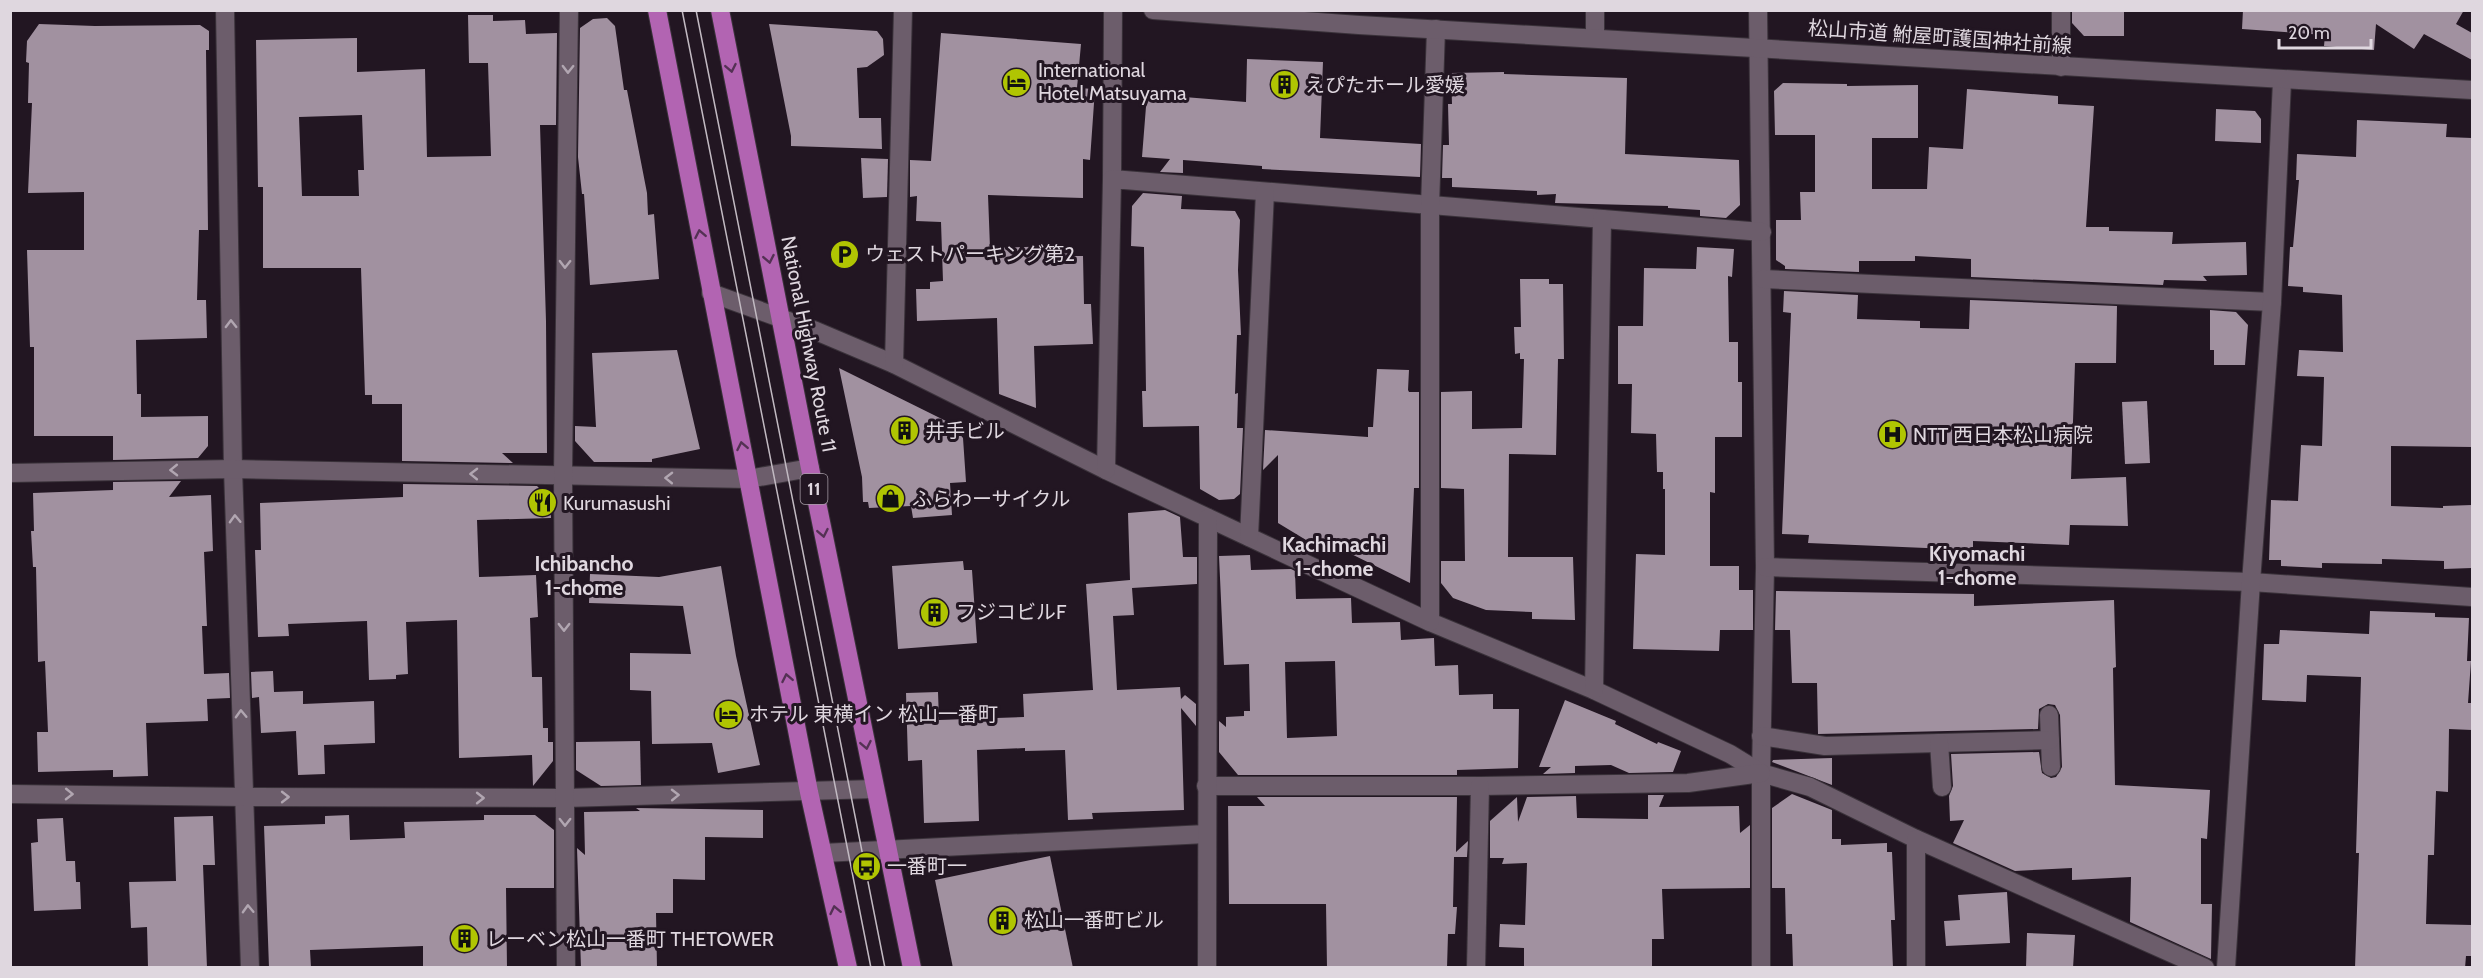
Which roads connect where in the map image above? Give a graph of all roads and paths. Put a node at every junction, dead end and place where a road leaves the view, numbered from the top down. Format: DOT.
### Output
graph roads {
  1 [pos="225,10"];
  2 [pos="568,10"];
  3 [pos="657,10"];
  4 [pos="720,10"];
  5 [pos="903,10"];
  6 [pos="1113,10"];
  7 [pos="1153,10"];
  8 [pos="1595,10"];
  9 [pos="1758,10"];
  10 [pos="2061,10"];
  11 [pos="1359,18"];
  12 [pos="1436,29"];
  13 [pos="1595,38"];
  14 [pos="1758,48"];
  15 [pos="2061,68"];
  16 [pos="2282,81"];
  17 [pos="2472,90"];
  18 [pos="1113,179"];
  19 [pos="1265,192"];
  20 [pos="1430,206"];
  21 [pos="1602,219"];
  22 [pos="1762,232"];
  23 [pos="1763,279"];
  24 [pos="711,293"];
  25 [pos="2272,302"];
  26 [pos="781,319"];
  27 [pos="894,364"];
  28 [pos="810,468"];
  29 [pos="233,469"];
  30 [pos="1106,470"];
  31 [pos="10,473"];
  32 [pos="563,475"];
  33 [pos="748,479"];
  34 [pos="1208,518"];
  35 [pos="1249,537"];
  36 [pos="1765,567"];
  37 [pos="2251,582"];
  38 [pos="2472,597"];
  39 [pos="1430,622"];
  40 [pos="1594,690"];
  41 [pos="2049,715"];
  42 [pos="1761,736"];
  43 [pos="2050,740"];
  44 [pos="1939,743"];
  45 [pos="2050,767"];
  46 [pos="1761,773"];
  47 [pos="1206,786"];
  48 [pos="1480,786"];
  49 [pos="1942,787"];
  50 [pos="875,789"];
  51 [pos="809,792"];
  52 [pos="10,794"];
  53 [pos="244,797"];
  54 [pos="565,798"];
  55 [pos="1206,834"];
  56 [pos="1916,839"];
  57 [pos="888,850"];
  58 [pos="823,853"];
  59 [pos="250,968"];
  60 [pos="566,968"];
  61 [pos="848,968"];
  62 [pos="912,968"];
  63 [pos="1207,968"];
  64 [pos="1476,968"];
  65 [pos="1761,968"];
  66 [pos="1916,968"];
  67 [pos="2205,968"];
  68 [pos="2226,968"];
  29 -- 1 [label="street, one-way"];
  2 -- 32 [label="street, one-way"];
  24 -- 3 [label="highway, one-way"];
  4 -- 26 [label="highway, National Highway Route 11 / 11, one-way"];
  5 -- 27 [label="street"];
  6 -- 18 [label="street"];
  7 -- 11 [label="street, 松山市道 鮒屋町護国神社前線"];
  8 -- 13 [label="street"];
  9 -- 14 [label="street"];
  10 -- 15 [label="street"];
  11 -- 12 [label="street, 松山市道 鮒屋町護国神社前線"];
  12 -- 13 [label="street, 松山市道 鮒屋町護国神社前線"];
  12 -- 20 [label="street"];
  13 -- 14 [label="street, 松山市道 鮒屋町護国神社前線"];
  14 -- 15 [label="street, 松山市道 鮒屋町護国神社前線"];
  14 -- 22 [label="street"];
  15 -- 16 [label="street, 松山市道 鮒屋町護国神社前線"];
  16 -- 17 [label="street, 松山市道 鮒屋町護国神社前線"];
  16 -- 25 [label="street"];
  18 -- 19 [label="street"];
  18 -- 30 [label="street"];
  19 -- 20 [label="street"];
  19 -- 35 [label="street"];
  20 -- 21 [label="street"];
  20 -- 39 [label="street"];
  21 -- 22 [label="street"];
  21 -- 40 [label="street"];
  22 -- 23 [label="street"];
  23 -- 25 [label="street"];
  23 -- 36 [label="street"];
  24 -- 26 [label="street"];
  33 -- 24 [label="highway, one-way"];
  25 -- 37 [label="street"];
  26 -- 27 [label="street"];
  26 -- 28 [label="highway, National Highway Route 11 / 11"];
  27 -- 30 [label="street"];
  28 -- 33 [label="street"];
  28 -- 50 [label="highway, National Highway Route 11 / 11, one-way"];
  29 -- 31 [label="street, one-way"];
  32 -- 29 [label="street, one-way"];
  53 -- 29 [label="street, one-way"];
  30 -- 34 [label="street"];
  33 -- 32 [label="street, one-way"];
  32 -- 54 [label="street, one-way"];
  51 -- 33 [label="highway, one-way"];
  34 -- 35 [label="street"];
  34 -- 47 [label="street"];
  35 -- 39 [label="street"];
  36 -- 37 [label="street"];
  36 -- 42 [label="street"];
  37 -- 38 [label="street"];
  37 -- 68 [label="street"];
  39 -- 40 [label="street"];
  40 -- 46 [label="street"];
  41 -- 43 [label="street"];
  42 -- 44 [label="street"];
  42 -- 46 [label="street"];
  43 -- 44 [label="street"];
  43 -- 45 [label="street"];
  44 -- 49 [label="street"];
  46 -- 48 [label="street"];
  46 -- 56 [label="street"];
  46 -- 65 [label="street"];
  47 -- 48 [label="street"];
  47 -- 55 [label="street"];
  48 -- 64 [label="street"];
  50 -- 51 [label="street"];
  50 -- 57 [label="highway, National Highway Route 11 / 11"];
  54 -- 51 [label="street, one-way"];
  51 -- 58 [label="highway"];
  52 -- 53 [label="street, one-way"];
  53 -- 54 [label="street, one-way"];
  59 -- 53 [label="street, one-way"];
  54 -- 60 [label="street, one-way"];
  55 -- 57 [label="street"];
  55 -- 63 [label="street"];
  56 -- 66 [label="street"];
  56 -- 67 [label="street"];
  57 -- 58 [label="street"];
  57 -- 62 [label="highway, National Highway Route 11 / 11"];
  61 -- 58 [label="highway, one-way"];
}
